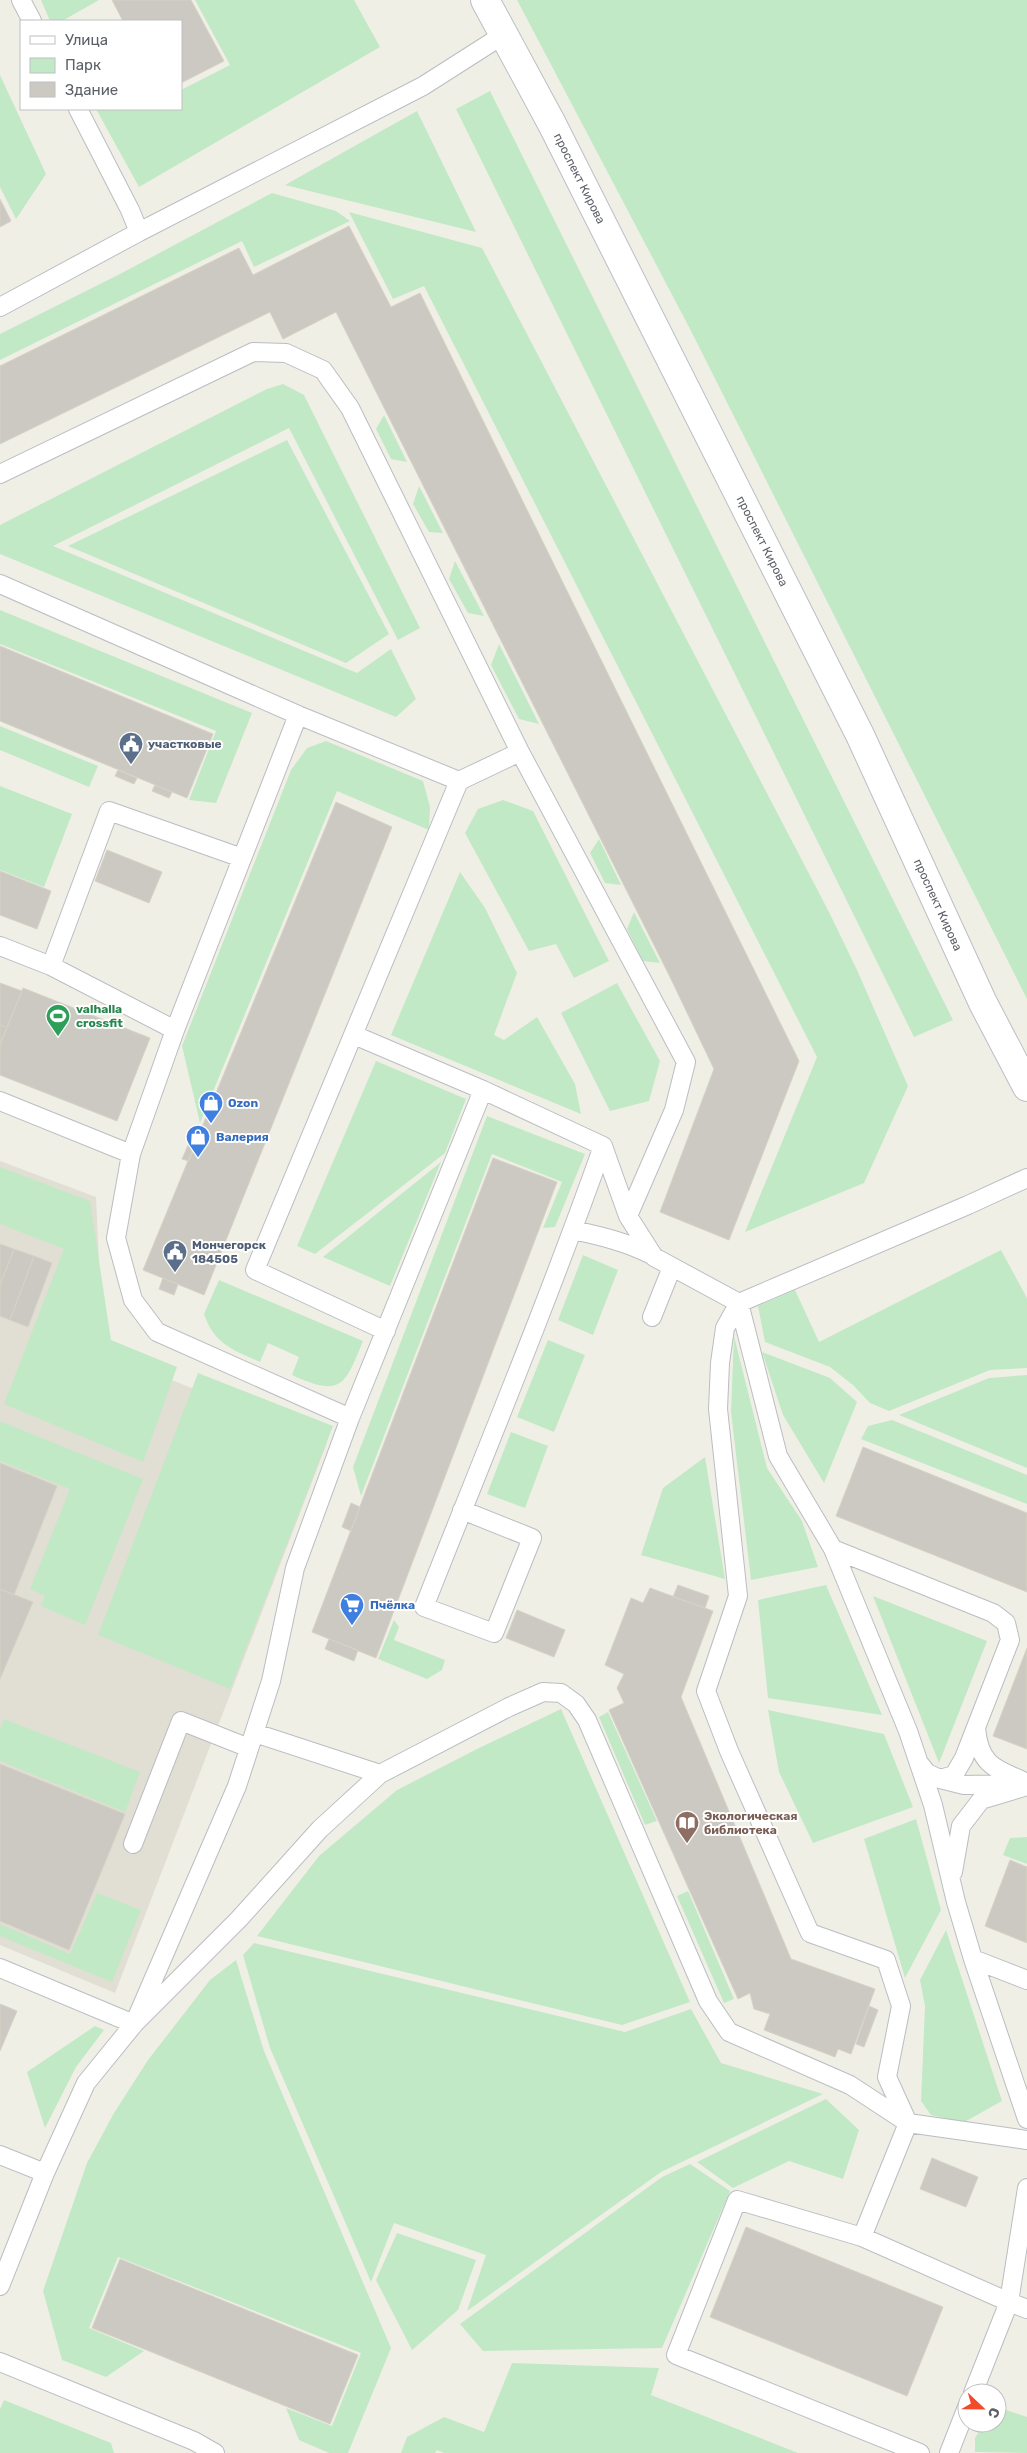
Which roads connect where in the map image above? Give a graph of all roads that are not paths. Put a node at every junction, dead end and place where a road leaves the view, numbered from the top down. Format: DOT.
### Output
graph roads {
  1 [pos="21,0"];
  2 [pos="485,0"];
  3 [pos="31,20"];
  4 [pos="503,35"];
  5 [pos="79,110"];
  6 [pos="139,232"];
  7 [pos="0,307"];
  8 [pos="0,474"];
  9 [pos="0,584"];
  10 [pos="298,714"];
  11 [pos="520,752"];
  12 [pos="459,781"];
  13 [pos="242,858"];
  14 [pos="0,946"];
  15 [pos="51,966"];
  16 [pos="175,1030"];
  17 [pos="354,1035"];
  18 [pos="1027,1087"];
  19 [pos="483,1090"];
  20 [pos="0,1102"];
  21 [pos="603,1146"];
  22 [pos="131,1154"];
  23 [pos="1027,1178"];
  24 [pos="628,1216"];
  25 [pos="573,1230"];
  26 [pos="654,1257"];
  27 [pos="672,1267"];
  28 [pos="739,1302"];
  29 [pos="652,1317"];
  30 [pos="386,1331"];
  31 [pos="350,1418"];
  32 [pos="462,1510"];
  33 [pos="833,1549"];
  34 [pos="976,1724"];
  35 [pos="252,1740"];
  36 [pos="918,1761"];
  37 [pos="380,1774"];
  38 [pos="940,1779"];
  39 [pos="1027,1784"];
  40 [pos="133,1844"];
  41 [pos="952,1880"];
  42 [pos="973,1959"];
  43 [pos="0,1968"];
  44 [pos="1027,1980"];
  45 [pos="134,2024"];
  46 [pos="1027,2119"];
  47 [pos="908,2123"];
  48 [pos="1027,2140"];
  49 [pos="0,2155"];
  50 [pos="45,2173"];
  51 [pos="1027,2188"];
  52 [pos="862,2237"];
  53 [pos="0,2286"];
  54 [pos="1009,2302"];
  55 [pos="1027,2309"];
  56 [pos="0,2362"];
  57 [pos="976,2383"];
  58 [pos="957,2433"];
  59 [pos="191,2447"];
  60 [pos="215,2453"];
  61 [pos="920,2453"];
  62 [pos="949,2453"];
  1 -- 3 [label="lane"];
  2 -- 4 [label="main road, проспект Кирова"];
  4 -- 6 [label="lane"];
  4 -- 18 [label="main road, проспект Кирова"];
  5 -- 6 [label="lane"];
  6 -- 7 [label="lane"];
  8 -- 11 [label="lane"];
  9 -- 10 [label="lane"];
  10 -- 12 [label="lane"];
  10 -- 13 [label="lane"];
  11 -- 12 [label="lane"];
  11 -- 24 [label="lane"];
  12 -- 17 [label="lane"];
  13 -- 15 [label="lane"];
  13 -- 16 [label="lane"];
  14 -- 15 [label="lane"];
  15 -- 16 [label="lane"];
  16 -- 22 [label="lane"];
  17 -- 19 [label="lane"];
  17 -- 30 [label="lane"];
  19 -- 21 [label="lane"];
  19 -- 30 [label="lane"];
  20 -- 22 [label="lane"];
  21 -- 24 [label="lane"];
  21 -- 25 [label="lane"];
  22 -- 31 [label="lane"];
  23 -- 28 [label="lane"];
  24 -- 26 [label="lane"];
  25 -- 26 [label="lane"];
  25 -- 32 [label="lane"];
  26 -- 27 [label="lane"];
  27 -- 28 [label="lane"];
  27 -- 29 [label="lane"];
  28 -- 33 [label="lane"];
  28 -- 47 [label="lane"];
  30 -- 31 [label="lane"];
  31 -- 35 [label="lane"];
  32 -- 32 [label="lane"];
  33 -- 34 [label="lane"];
  33 -- 36 [label="lane"];
  34 -- 38 [label="lane"];
  34 -- 39 [label="lane"];
  35 -- 37 [label="lane"];
  35 -- 40 [label="lane"];
  35 -- 45 [label="lane"];
  36 -- 38 [label="lane"];
  36 -- 41 [label="lane"];
  37 -- 45 [label="lane"];
  37 -- 47 [label="lane"];
  38 -- 39 [label="lane"];
  39 -- 41 [label="lane"];
  41 -- 42 [label="lane"];
  42 -- 44 [label="lane"];
  42 -- 46 [label="lane"];
  43 -- 45 [label="lane"];
  45 -- 50 [label="lane"];
  47 -- 48 [label="lane"];
  47 -- 52 [label="lane"];
  49 -- 50 [label="lane"];
  50 -- 53 [label="lane"];
  51 -- 54 [label="lane"];
  52 -- 54 [label="lane"];
  52 -- 61 [label="lane"];
  54 -- 55 [label="lane"];
  54 -- 57 [label="lane"];
  56 -- 59 [label="lane"];
  58 -- 62 [label="lane"];
  59 -- 60 [label="lane"];
}
